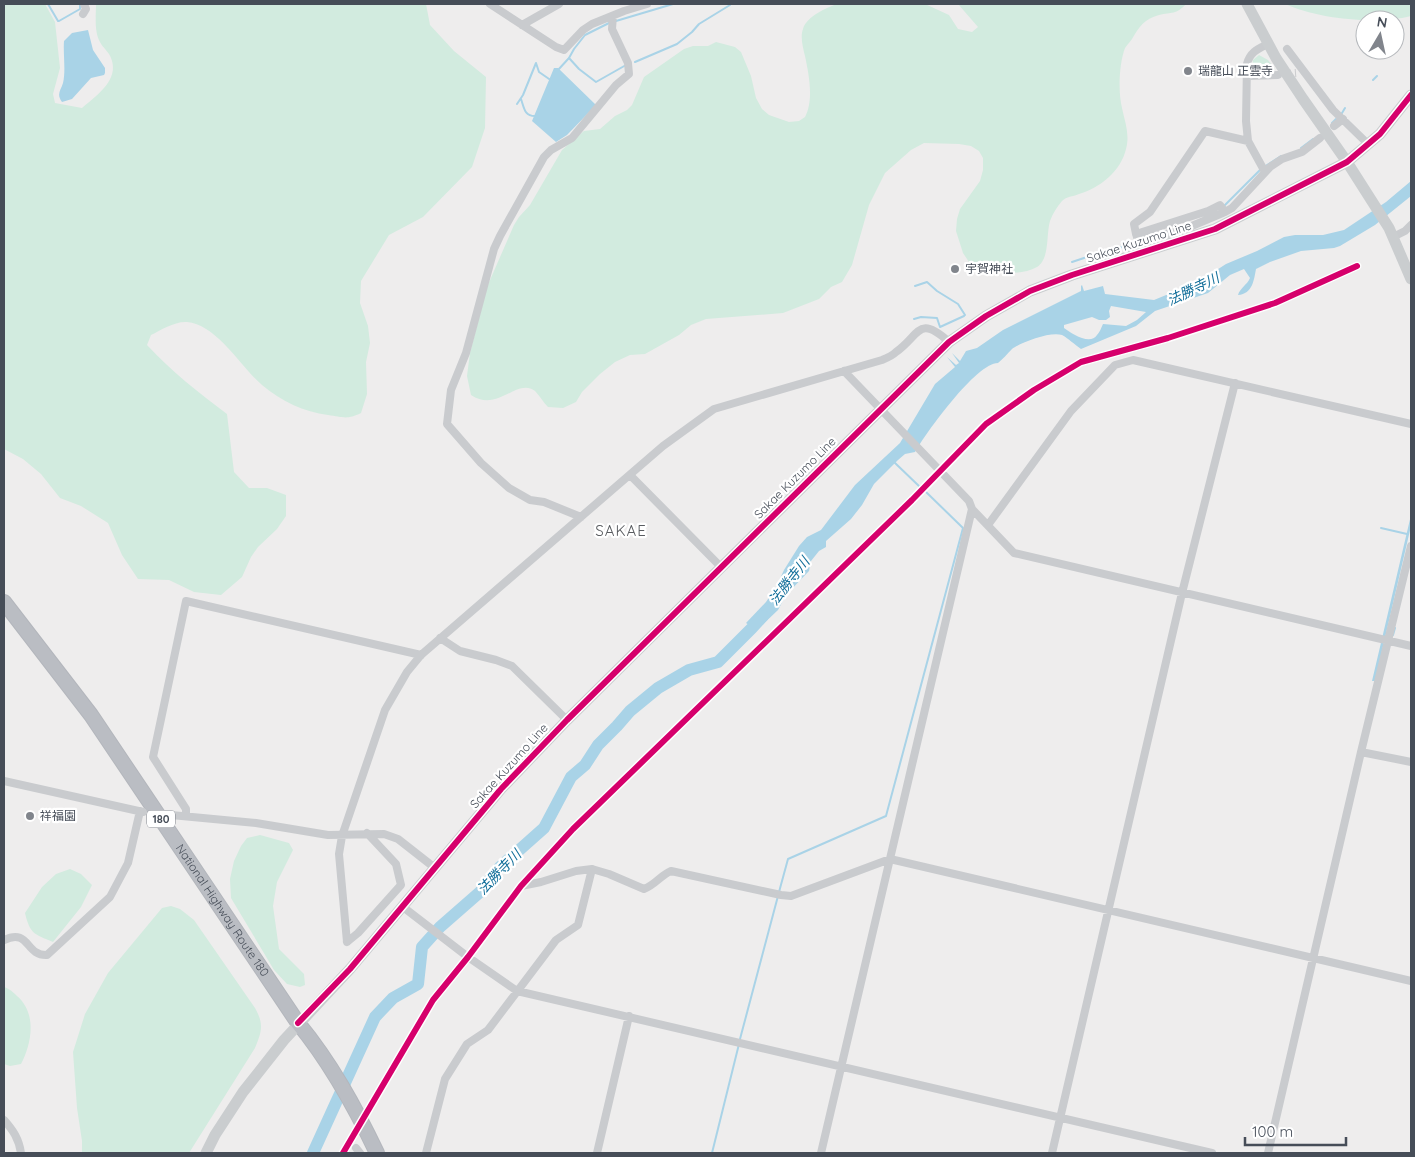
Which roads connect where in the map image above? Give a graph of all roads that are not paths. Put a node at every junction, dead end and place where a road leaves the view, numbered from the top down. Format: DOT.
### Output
graph roads {
  1 [pos="84,4"];
  2 [pos="490,4"];
  3 [pos="559,4"];
  4 [pos="648,4"];
  5 [pos="1247,4"];
  6 [pos="622,7"];
  7 [pos="83,14"];
  8 [pos="613,16"];
  9 [pos="522,25"];
  10 [pos="1268,44"];
  11 [pos="1287,49"];
  12 [pos="1278,75"];
  13 [pos="1247,76"];
  14 [pos="1411,95"];
  15 [pos="1343,119"];
  16 [pos="1334,126"];
  17 [pos="1320,138"];
  18 [pos="1248,141"];
  19 [pos="1368,144"];
  20 [pos="1350,166"];
  21 [pos="1263,170"];
  22 [pos="1411,225"];
  23 [pos="1391,233"];
  24 [pos="1357,266"];
  25 [pos="1411,279"];
  26 [pos="949,342"];
  27 [pos="844,371"];
  28 [pos="1235,383"];
  29 [pos="880,409"];
  30 [pos="1411,424"];
  31 [pos="937,469"];
  32 [pos="630,475"];
  33 [pos="972,509"];
  34 [pos="581,517"];
  35 [pos="988,525"];
  36 [pos="1411,546"];
  37 [pos="721,567"];
  38 [pos="1182,593"];
  39 [pos="4,602"];
  40 [pos="440,638"];
  41 [pos="1389,641"];
  42 [pos="1411,646"];
  43 [pos="421,655"];
  44 [pos="567,720"];
  45 [pos="1361,752"];
  46 [pos="1411,762"];
  47 [pos="5,782"];
  48 [pos="171,814"];
  49 [pos="186,816"];
  50 [pos="367,833"];
  51 [pos="342,836"];
  52 [pos="890,859"];
  53 [pos="435,868"];
  54 [pos="592,869"];
  55 [pos="521,886"];
  56 [pos="403,907"];
  57 [pos="1109,910"];
  58 [pos="4,940"];
  59 [pos="468,957"];
  60 [pos="1314,957"];
  61 [pos="1411,981"];
  62 [pos="517,991"];
  63 [pos="629,1016"];
  64 [pos="298,1023"];
  65 [pos="841,1066"];
  66 [pos="1060,1117"];
  67 [pos="360,1118"];
  68 [pos="4,1120"];
  69 [pos="21,1153"];
  70 [pos="206,1153"];
  71 [pos="343,1153"];
  72 [pos="377,1153"];
  73 [pos="426,1153"];
  74 [pos="597,1153"];
  75 [pos="821,1153"];
  76 [pos="1052,1153"];
  77 [pos="1212,1153"];
  78 [pos="1268,1153"];
  1 -- 7 [label="street"];
  2 -- 9 [label="street"];
  3 -- 9 [label="street"];
  4 -- 6 [label="street"];
  5 -- 10 [label="main road"];
  6 -- 8 [label="street"];
  8 -- 9 [label="street"];
  8 -- 34 [label="street"];
  10 -- 13 [label="street"];
  10 -- 20 [label="main road"];
  11 -- 15 [label="street"];
  12 -- 13 [label="street"];
  13 -- 18 [label="street"];
  14 -- 19 [label="main road, Sakae Kuzumo Line"];
  15 -- 16 [label="street"];
  15 -- 19 [label="street"];
  17 -- 21 [label="street"];
  18 -- 21 [label="street"];
  18 -- 21 [label="street"];
  19 -- 20 [label="main road, Sakae Kuzumo Line"];
  20 -- 23 [label="main road"];
  20 -- 26 [label="main road, Sakae Kuzumo Line"];
  22 -- 23 [label="street"];
  23 -- 25 [label="main road"];
  24 -- 31 [label="street"];
  26 -- 27 [label="street"];
  26 -- 29 [label="main road, Sakae Kuzumo Line"];
  27 -- 29 [label="street"];
  27 -- 32 [label="street"];
  28 -- 30 [label="street"];
  28 -- 35 [label="street"];
  28 -- 38 [label="street"];
  29 -- 31 [label="street"];
  29 -- 37 [label="main road, Sakae Kuzumo Line"];
  31 -- 33 [label="street"];
  31 -- 55 [label="street"];
  32 -- 34 [label="street"];
  32 -- 37 [label="street"];
  33 -- 35 [label="street"];
  33 -- 52 [label="street"];
  34 -- 40 [label="street"];
  35 -- 38 [label="street"];
  36 -- 41 [label="street"];
  37 -- 44 [label="main road, Sakae Kuzumo Line"];
  38 -- 41 [label="street"];
  38 -- 57 [label="street"];
  39 -- 64 [label="highway, National Highway Route 180 / 180"];
  40 -- 43 [label="street"];
  40 -- 44 [label="street"];
  41 -- 42 [label="street"];
  41 -- 45 [label="street"];
  43 -- 49 [label="street"];
  43 -- 51 [label="street"];
  44 -- 53 [label="main road, Sakae Kuzumo Line"];
  45 -- 46 [label="street"];
  45 -- 60 [label="street"];
  47 -- 58 [label="street"];
  48 -- 49 [label="street"];
  49 -- 51 [label="street"];
  50 -- 51 [label="street"];
  50 -- 51 [label="street"];
  50 -- 53 [label="street"];
  52 -- 54 [label="street"];
  52 -- 57 [label="street"];
  52 -- 65 [label="street"];
  53 -- 56 [label="main road, Sakae Kuzumo Line"];
  54 -- 55 [label="street"];
  54 -- 62 [label="street"];
  55 -- 59 [label="street"];
  56 -- 59 [label="street"];
  56 -- 64 [label="main road, Sakae Kuzumo Line"];
  57 -- 60 [label="street"];
  57 -- 66 [label="street"];
  59 -- 62 [label="street"];
  59 -- 67 [label="street"];
  60 -- 61 [label="street"];
  60 -- 78 [label="street"];
  62 -- 63 [label="street"];
  62 -- 73 [label="street"];
  63 -- 65 [label="street"];
  63 -- 74 [label="street"];
  64 -- 67 [label="highway, National Highway Route 180 / 180"];
  64 -- 70 [label="main road, Sakae Kuzumo Line"];
  65 -- 66 [label="street"];
  65 -- 75 [label="street"];
  66 -- 76 [label="street"];
  66 -- 77 [label="street"];
  67 -- 71 [label="street"];
  67 -- 72 [label="highway, National Highway Route 180 / 180"];
  68 -- 69 [label="street"];
}
